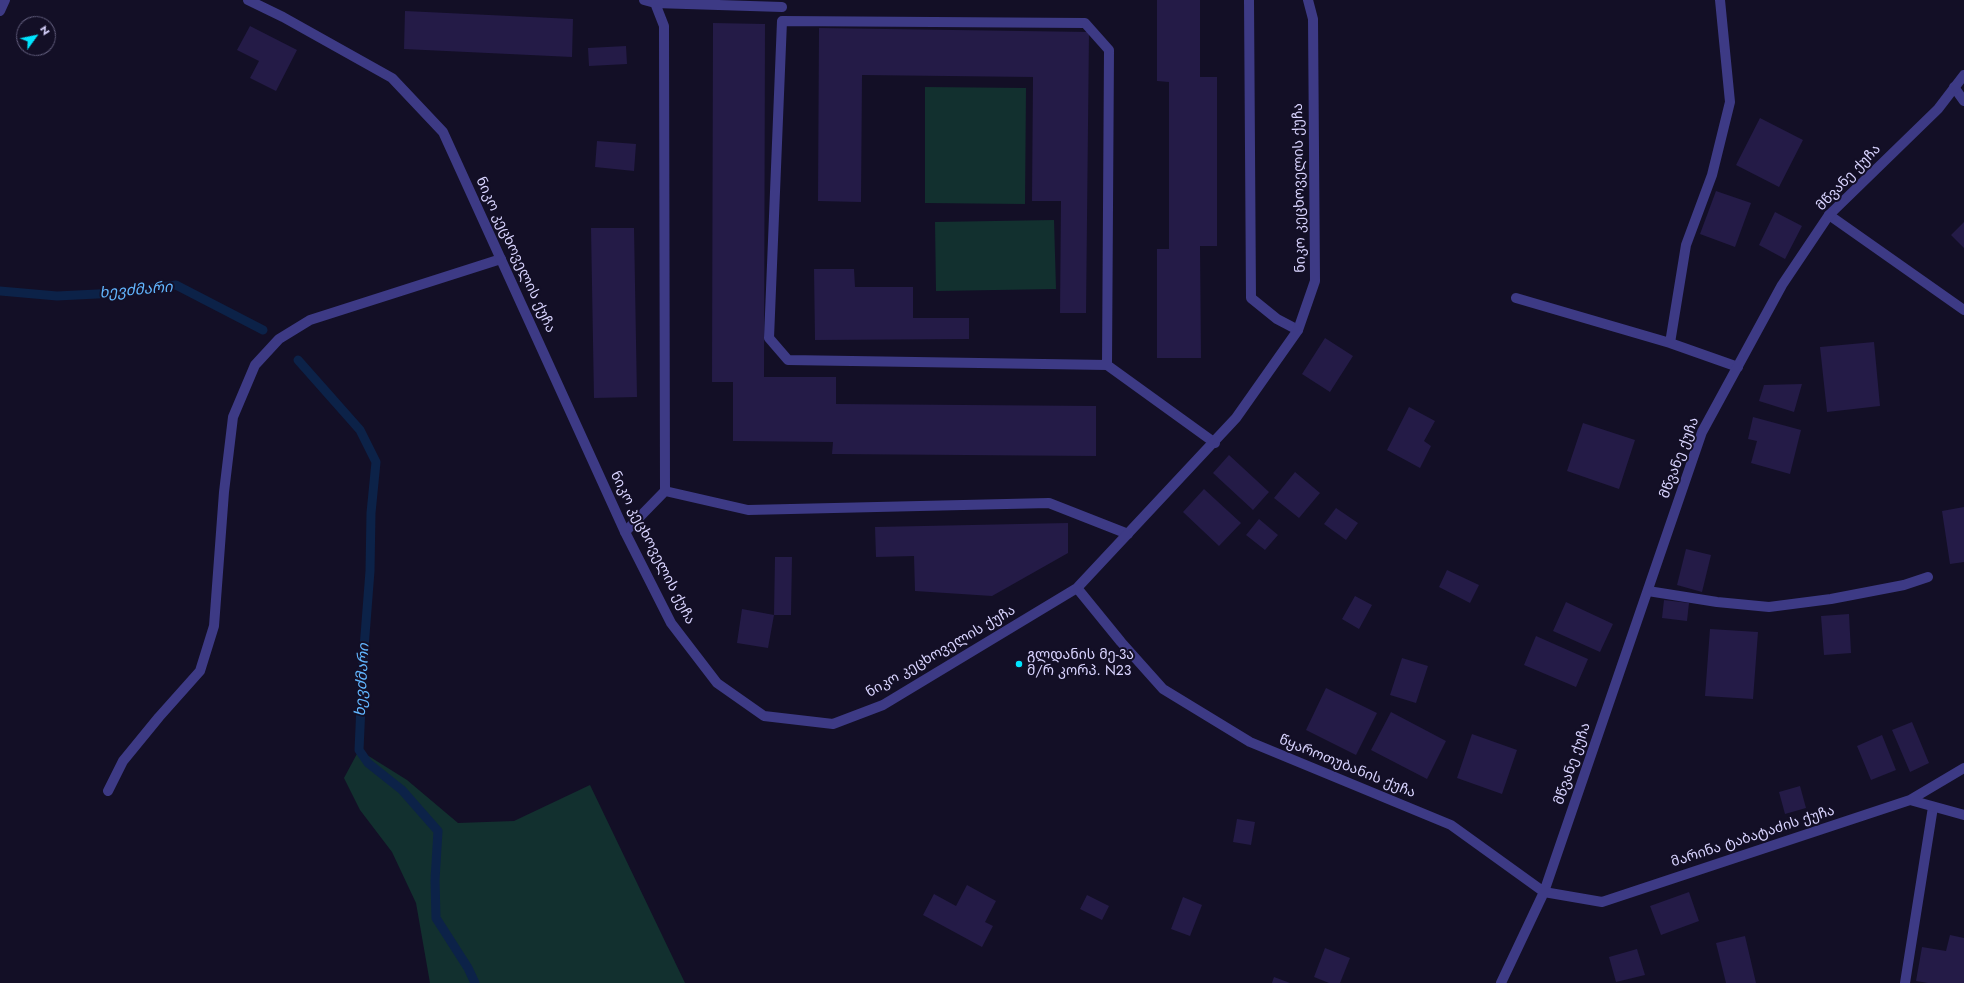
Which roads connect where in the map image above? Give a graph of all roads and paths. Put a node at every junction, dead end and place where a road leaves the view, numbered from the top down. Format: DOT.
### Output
graph roads {
  1 [pos="5,0"];
  2 [pos="248,0"];
  3 [pos="644,0"];
  4 [pos="1249,0"];
  5 [pos="1308,0"];
  6 [pos="1720,0"];
  7 [pos="655,3"];
  8 [pos="782,4"];
  9 [pos="0,11"];
  10 [pos="782,21"];
  11 [pos="1964,75"];
  12 [pos="1954,87"];
  13 [pos="1964,100"];
  14 [pos="1829,215"];
  15 [pos="501,259"];
  16 [pos="1516,298"];
  17 [pos="1964,310"];
  18 [pos="1298,330"];
  19 [pos="1670,343"];
  20 [pos="1107,364"];
  21 [pos="1738,367"];
  22 [pos="1215,443"];
  23 [pos="665,490"];
  24 [pos="625,532"];
  25 [pos="1128,534"];
  26 [pos="1928,577"];
  27 [pos="1077,588"];
  28 [pos="1648,591"];
  29 [pos="1964,768"];
  30 [pos="108,791"];
  31 [pos="1910,800"];
  32 [pos="1933,807"];
  33 [pos="1964,815"];
  34 [pos="1544,892"];
  35 [pos="1500,983"];
  36 [pos="1905,983"];
  1 -- 9 [label="street"];
  2 -- 15 [label="street, ნიკო კეცხოველის ქუჩა"];
  3 -- 7 [label="street"];
  4 -- 18 [label="street"];
  5 -- 18 [label="street, ნიკო კეცხოველის ქუჩა"];
  6 -- 19 [label="street"];
  7 -- 8 [label="street"];
  7 -- 23 [label="street"];
  8 -- 10 [label="street"];
  10 -- 20 [label="street"];
  10 -- 20 [label="street"];
  11 -- 12 [label="street, მწვანე ქუჩა"];
  12 -- 13 [label="street"];
  12 -- 14 [label="street, მწვანე ქუჩა"];
  14 -- 17 [label="street"];
  14 -- 21 [label="street, მწვანე ქუჩა"];
  15 -- 24 [label="street, ნიკო კეცხოველის ქუჩა"];
  15 -- 30 [label="street"];
  16 -- 19 [label="street"];
  18 -- 22 [label="street, ნიკო კეცხოველის ქუჩა"];
  19 -- 21 [label="street"];
  20 -- 22 [label="street"];
  21 -- 28 [label="street, მწვანე ქუჩა"];
  22 -- 25 [label="street, ნიკო კეცხოველის ქუჩა"];
  23 -- 24 [label="street"];
  23 -- 25 [label="street"];
  24 -- 27 [label="street, ნიკო კეცხოველის ქუჩა"];
  25 -- 27 [label="street, ნიკო კეცხოველის ქუჩა"];
  26 -- 28 [label="street"];
  27 -- 34 [label="street, წყაროთუბანის ქუჩა"];
  28 -- 34 [label="street, მწვანე ქუჩა"];
  29 -- 31 [label="street, მარინა ტაბატაძის ქუჩა"];
  31 -- 32 [label="street"];
  31 -- 34 [label="street, მარინა ტაბატაძის ქუჩა"];
  32 -- 33 [label="street"];
  32 -- 36 [label="street"];
  34 -- 35 [label="street"];
}
